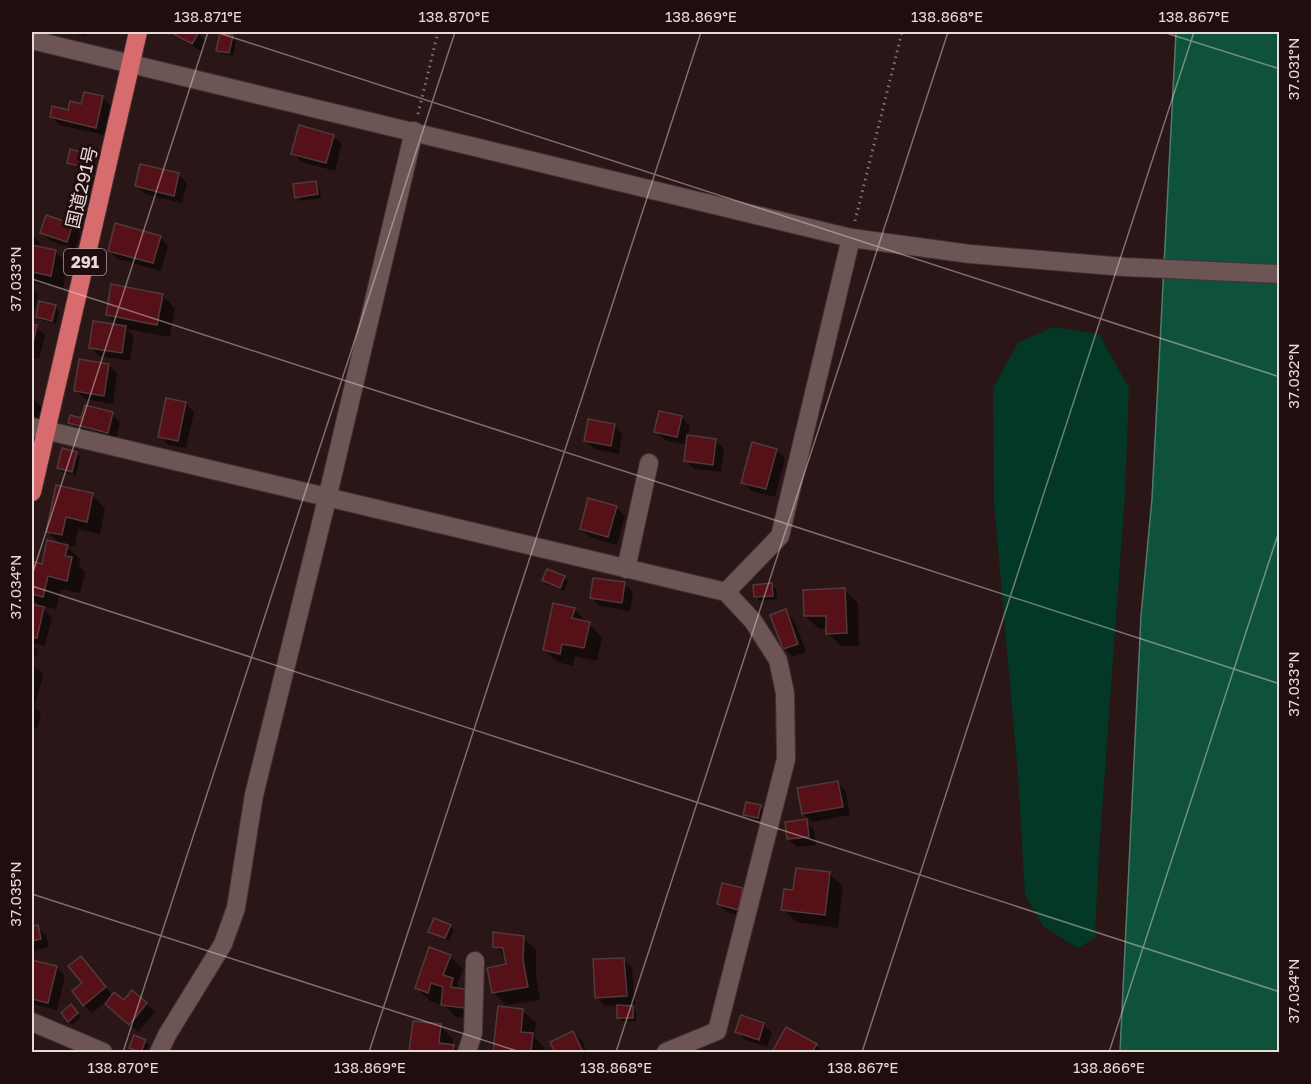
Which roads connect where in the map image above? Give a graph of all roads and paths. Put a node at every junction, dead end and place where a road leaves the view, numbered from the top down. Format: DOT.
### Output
graph roads {
  1 [pos="138,32"];
  2 [pos="438,32"];
  3 [pos="902,32"];
  4 [pos="32,40"];
  5 [pos="130,63"];
  6 [pos="414,131"];
  7 [pos="851,237"];
  8 [pos="1280,274"];
  9 [pos="39,428"];
  10 [pos="648,463"];
  11 [pos="32,492"];
  12 [pos="327,499"];
  13 [pos="626,569"];
  14 [pos="726,592"];
  15 [pos="475,961"];
  16 [pos="32,1022"];
  17 [pos="103,1053"];
  18 [pos="159,1053"];
  19 [pos="467,1053"];
  20 [pos="666,1053"];
  1 -- 5 [label="highway, 国道291号 / 291"];
  2 -- 6 [label="path"];
  3 -- 7 [label="path"];
  4 -- 5 [label="street"];
  5 -- 6 [label="street"];
  5 -- 9 [label="highway, 国道291号 / 291"];
  6 -- 7 [label="street"];
  6 -- 12 [label="street"];
  7 -- 8 [label="street"];
  7 -- 14 [label="street"];
  9 -- 11 [label="highway, 国道291号 / 291"];
  9 -- 12 [label="street"];
  10 -- 13 [label="street"];
  12 -- 13 [label="street"];
  12 -- 18 [label="street"];
  13 -- 14 [label="street"];
  14 -- 20 [label="street"];
  15 -- 19 [label="street"];
  16 -- 17 [label="street"];
}
